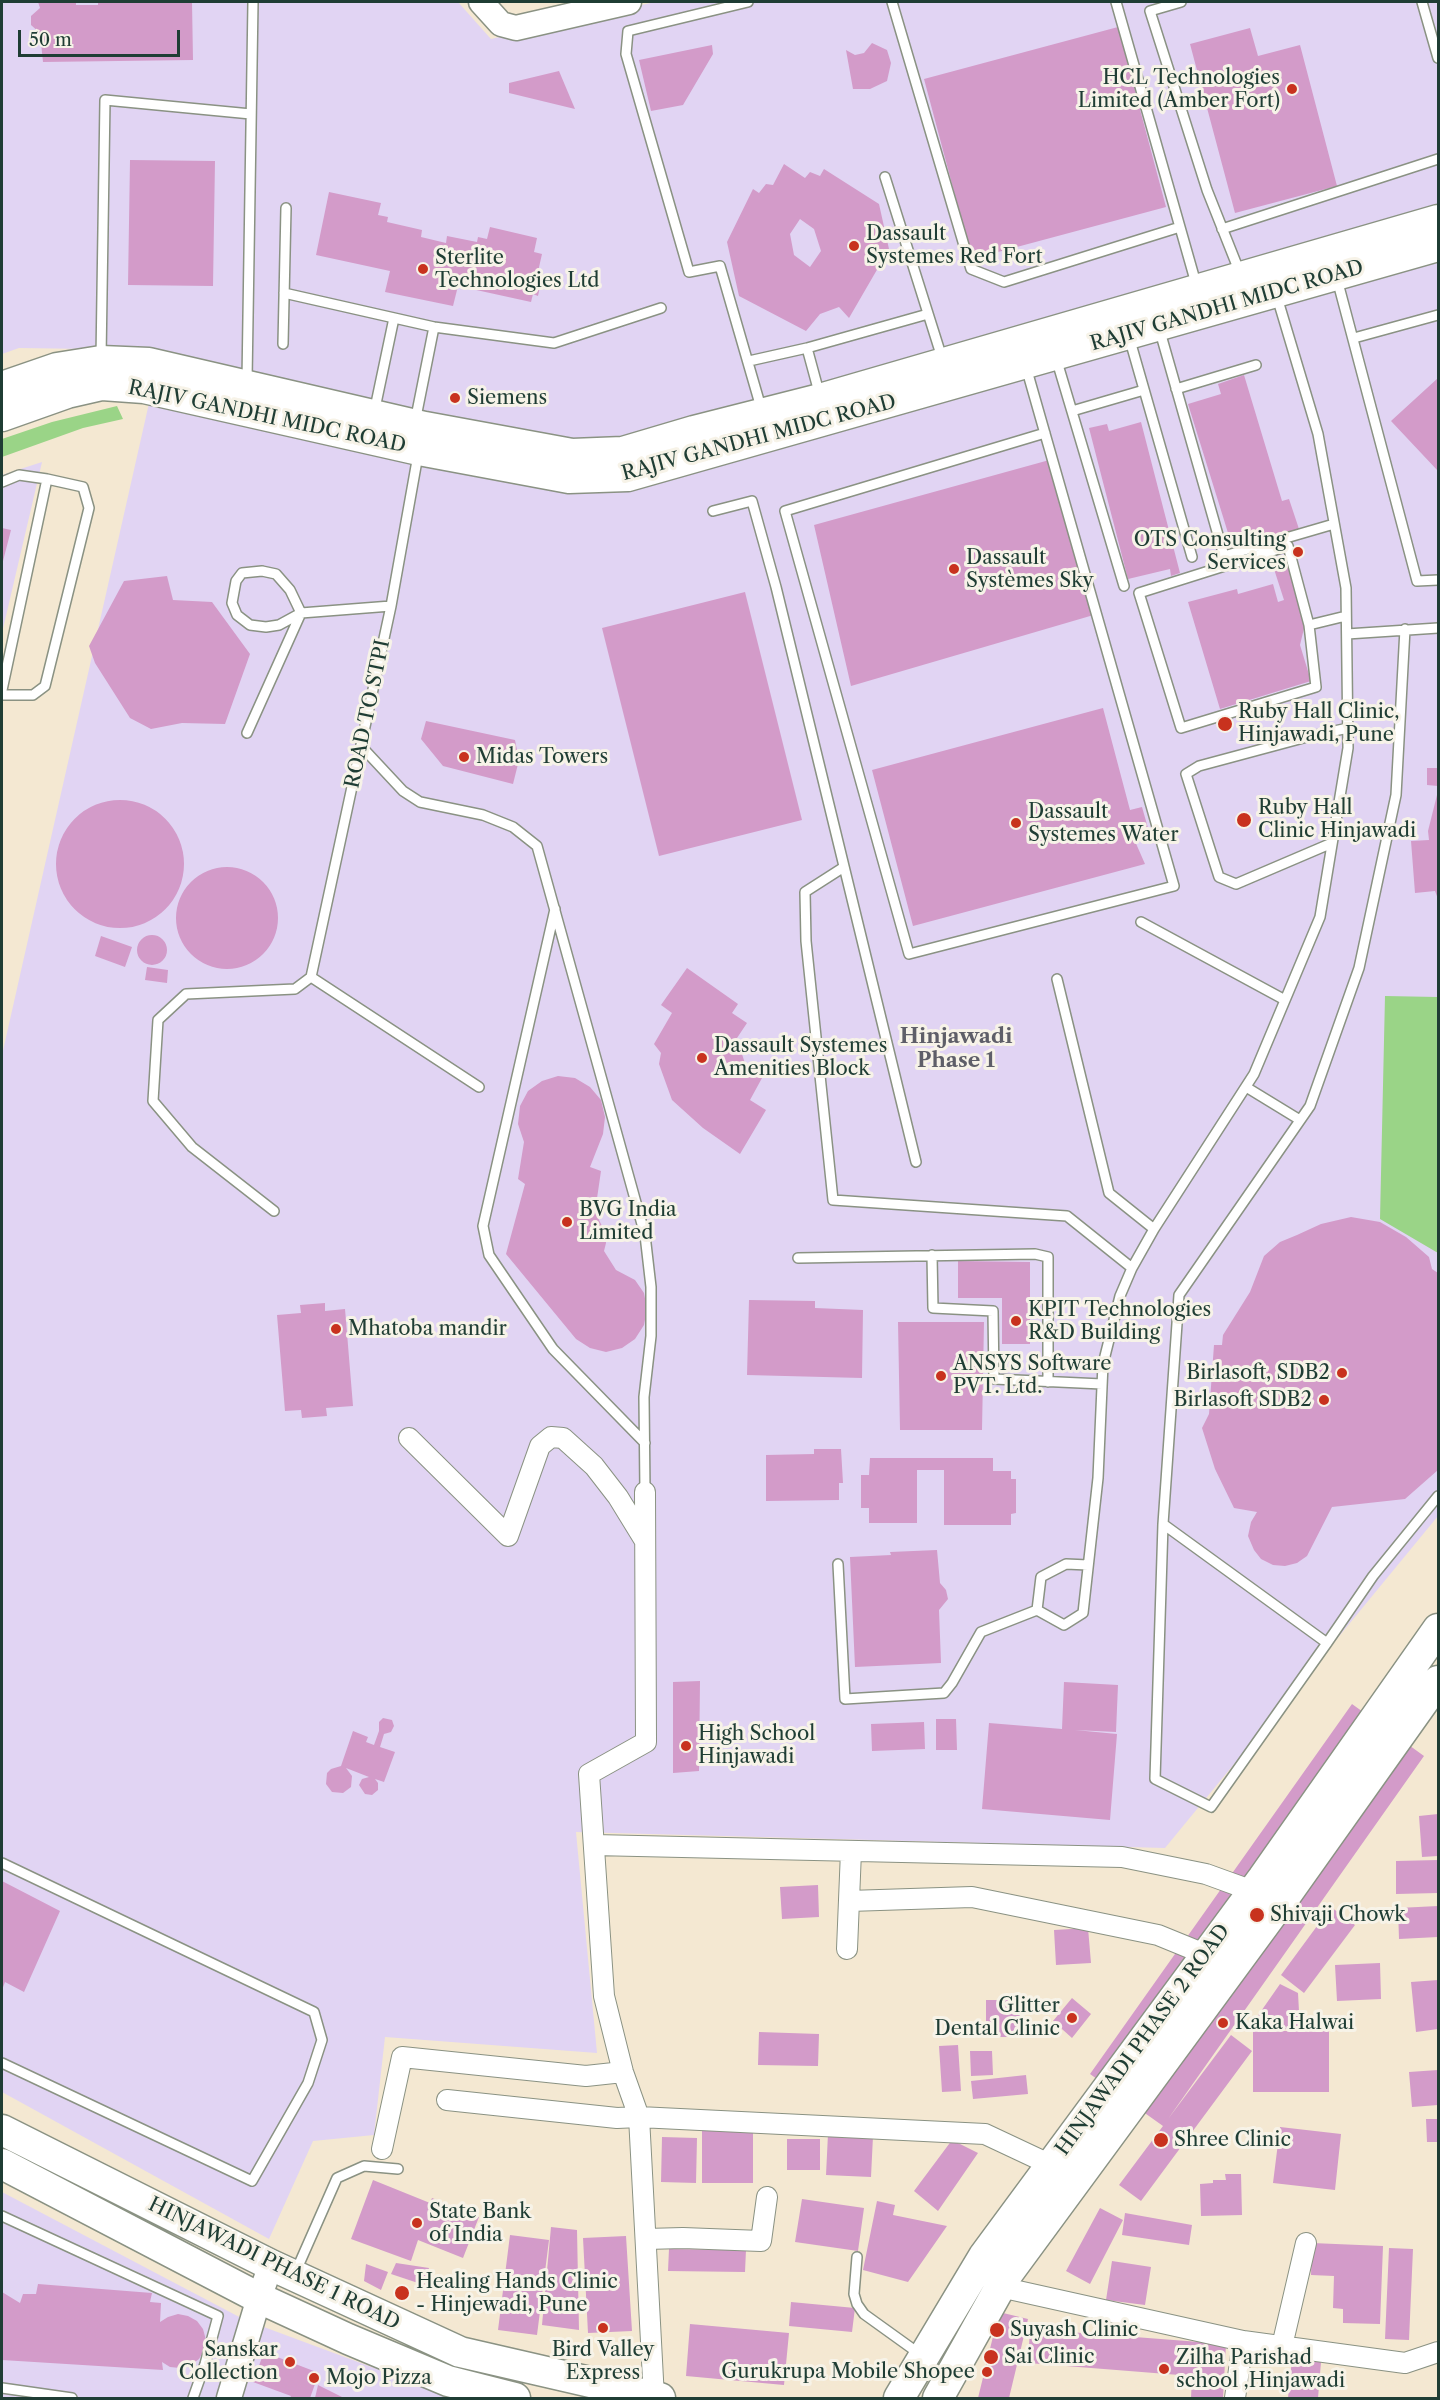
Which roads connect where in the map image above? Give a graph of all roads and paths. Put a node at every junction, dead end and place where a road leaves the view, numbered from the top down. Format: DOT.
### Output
graph roads {
  1 [pos="253,2"];
  2 [pos="481,2"];
  3 [pos="629,2"];
  4 [pos="748,2"];
  5 [pos="892,2"];
  6 [pos="1116,2"];
  7 [pos="1181,2"];
  8 [pos="1422,2"];
  9 [pos="1438,58"];
  10 [pos="251,114"];
  11 [pos="1438,159"];
  12 [pos="885,177"];
  13 [pos="286,208"];
  14 [pos="1438,220"];
  15 [pos="1180,227"];
  16 [pos="1222,229"];
  17 [pos="1438,246"];
  18 [pos="1336,275"];
  19 [pos="1266,280"];
  20 [pos="1198,290"];
  21 [pos="284,293"];
  22 [pos="661,308"];
  23 [pos="928,314"];
  24 [pos="1438,315"];
  25 [pos="394,318"];
  26 [pos="1159,326"];
  27 [pos="434,327"];
  28 [pos="1128,335"];
  29 [pos="1354,338"];
  30 [pos="283,344"];
  31 [pos="807,348"];
  32 [pos="1055,356"];
  33 [pos="101,361"];
  34 [pos="749,362"];
  35 [pos="943,363"];
  36 [pos="1026,364"];
  37 [pos="1256,365"];
  38 [pos="247,386"];
  39 [pos="2,387"];
  40 [pos="1176,389"];
  41 [pos="1144,390"];
  42 [pos="820,399"];
  43 [pos="1072,411"];
  44 [pos="763,413"];
  45 [pos="374,415"];
  46 [pos="2,416"];
  47 [pos="1045,433"];
  48 [pos="420,434"];
  49 [pos="47,479"];
  50 [pos="2,482"];
  51 [pos="713,511"];
  52 [pos="1334,524"];
  53 [pos="1192,557"];
  54 [pos="1438,580"];
  55 [pos="1124,586"];
  56 [pos="392,606"];
  57 [pos="301,613"];
  58 [pos="1346,616"];
  59 [pos="1309,625"];
  60 [pos="1438,628"];
  61 [pos="1405,629"];
  62 [pos="1347,634"];
  63 [pos="2,690"];
  64 [pos="2,695"];
  65 [pos="1348,728"];
  66 [pos="247,733"];
  67 [pos="361,746"];
  68 [pos="1332,843"];
  69 [pos="844,867"];
  70 [pos="555,907"];
  71 [pos="1141,922"];
  72 [pos="311,977"];
  73 [pos="1057,979"];
  74 [pos="1285,1000"];
  75 [pos="479,1087"];
  76 [pos="1246,1088"];
  77 [pos="1300,1120"];
  78 [pos="916,1162"];
  79 [pos="274,1211"];
  80 [pos="1154,1229"];
  81 [pos="932,1255"];
  82 [pos="798,1258"];
  83 [pos="1132,1268"];
  84 [pos="1048,1382"];
  85 [pos="1102,1384"];
  86 [pos="409,1438"];
  87 [pos="645,1443"];
  88 [pos="645,1492"];
  89 [pos="1438,1496"];
  90 [pos="1163,1524"];
  91 [pos="645,1542"];
  92 [pos="838,1564"];
  93 [pos="1088,1565"];
  94 [pos="1037,1610"];
  95 [pos="1438,1629"];
  96 [pos="1327,1643"];
  97 [pos="1438,1681"];
  98 [pos="594,1845"];
  99 [pos="851,1851"];
  100 [pos="2,1863"];
  101 [pos="1253,1891"];
  102 [pos="849,1901"];
  103 [pos="847,1949"];
  104 [pos="1206,1955"];
  105 [pos="2,2063"];
  106 [pos="623,2072"];
  107 [pos="447,2100"];
  108 [pos="639,2117"];
  109 [pos="2,2130"];
  110 [pos="382,2149"];
  111 [pos="2,2164"];
  112 [pos="1051,2165"];
  113 [pos="398,2169"];
  114 [pos="767,2198"];
  115 [pos="2,2217"];
  116 [pos="646,2239"];
  117 [pos="1306,2243"];
  118 [pos="857,2257"];
  119 [pos="282,2270"];
  120 [pos="1000,2287"];
  121 [pos="259,2298"];
  122 [pos="1243,2341"];
  123 [pos="1282,2346"];
  124 [pos="1438,2352"];
  125 [pos="923,2357"];
  126 [pos="453,2371"];
  127 [pos="2,2388"];
  128 [pos="72,2398"];
  129 [pos="193,2398"];
  130 [pos="229,2398"];
  131 [pos="514,2398"];
  132 [pos="656,2398"];
  133 [pos="899,2398"];
  134 [pos="938,2398"];
  135 [pos="1235,2398"];
  1 -- 10 [label="lane"];
  2 -- 3 [label="street"];
  4 -- 34 [label="lane"];
  5 -- 15 [label="lane"];
  6 -- 15 [label="lane"];
  7 -- 16 [label="lane"];
  8 -- 9 [label="lane"];
  10 -- 33 [label="lane"];
  10 -- 38 [label="lane"];
  11 -- 16 [label="lane"];
  12 -- 23 [label="lane"];
  13 -- 21 [label="lane"];
  14 -- 19 [label="main road, RAJIV GANDHI MIDC ROAD"];
  15 -- 20 [label="lane"];
  16 -- 19 [label="lane"];
  17 -- 18 [label="main road, RAJIV GANDHI MIDC ROAD"];
  18 -- 19 [label="main road, RAJIV GANDHI MIDC ROAD"];
  18 -- 29 [label="lane"];
  19 -- 20 [label="main road, RAJIV GANDHI MIDC ROAD"];
  19 -- 26 [label="main road, RAJIV GANDHI MIDC ROAD"];
  19 -- 52 [label="lane"];
  20 -- 35 [label="main road, RAJIV GANDHI MIDC ROAD"];
  21 -- 25 [label="lane"];
  21 -- 30 [label="lane"];
  22 -- 27 [label="lane"];
  23 -- 31 [label="lane"];
  23 -- 35 [label="lane"];
  24 -- 29 [label="lane"];
  25 -- 27 [label="lane"];
  25 -- 45 [label="lane"];
  26 -- 28 [label="main road, RAJIV GANDHI MIDC ROAD"];
  26 -- 40 [label="lane"];
  27 -- 48 [label="lane, ROAD TO STPI"];
  28 -- 32 [label="main road, RAJIV GANDHI MIDC ROAD"];
  28 -- 41 [label="lane"];
  29 -- 54 [label="lane"];
  31 -- 34 [label="lane"];
  31 -- 42 [label="lane"];
  32 -- 36 [label="main road, RAJIV GANDHI MIDC ROAD"];
  32 -- 43 [label="lane"];
  33 -- 38 [label="main road, RAJIV GANDHI MIDC ROAD"];
  33 -- 39 [label="main road, RAJIV GANDHI MIDC ROAD"];
  34 -- 44 [label="lane"];
  35 -- 42 [label="main road, RAJIV GANDHI MIDC ROAD"];
  36 -- 47 [label="lane"];
  36 -- 48 [label="main road, RAJIV GANDHI MIDC ROAD"];
  37 -- 40 [label="lane"];
  38 -- 45 [label="main road, RAJIV GANDHI MIDC ROAD"];
  40 -- 52 [label="lane"];
  41 -- 43 [label="lane"];
  41 -- 53 [label="lane"];
  42 -- 44 [label="main road, RAJIV GANDHI MIDC ROAD"];
  43 -- 55 [label="lane"];
  44 -- 48 [label="main road, RAJIV GANDHI MIDC ROAD"];
  45 -- 48 [label="main road, RAJIV GANDHI MIDC ROAD"];
  46 -- 48 [label="main road, RAJIV GANDHI MIDC ROAD"];
  47 -- 47 [label="lane"];
  48 -- 56 [label="lane, ROAD TO STPI"];
  49 -- 50 [label="lane"];
  49 -- 63 [label="lane"];
  49 -- 64 [label="lane"];
  51 -- 69 [label="lane"];
  52 -- 58 [label="lane"];
  56 -- 57 [label="lane"];
  56 -- 67 [label="lane, ROAD TO STPI"];
  57 -- 57 [label="lane"];
  57 -- 66 [label="lane"];
  58 -- 59 [label="lane"];
  58 -- 62 [label="lane"];
  59 -- 59 [label="lane"];
  60 -- 61 [label="lane"];
  61 -- 62 [label="lane"];
  61 -- 77 [label="lane"];
  62 -- 65 [label="lane"];
  65 -- 68 [label="lane"];
  65 -- 68 [label="lane"];
  67 -- 70 [label="lane"];
  67 -- 72 [label="lane, ROAD TO STPI"];
  68 -- 74 [label="lane"];
  69 -- 78 [label="lane"];
  69 -- 83 [label="lane"];
  70 -- 87 [label="lane"];
  70 -- 87 [label="lane"];
  71 -- 74 [label="lane"];
  72 -- 75 [label="lane"];
  72 -- 79 [label="lane"];
  73 -- 80 [label="lane"];
  74 -- 76 [label="lane"];
  76 -- 77 [label="lane"];
  76 -- 80 [label="lane"];
  77 -- 90 [label="lane"];
  80 -- 83 [label="lane"];
  81 -- 82 [label="lane"];
  81 -- 84 [label="lane"];
  81 -- 84 [label="lane"];
  83 -- 85 [label="lane"];
  84 -- 85 [label="lane"];
  85 -- 93 [label="lane"];
  86 -- 91 [label="street"];
  87 -- 88 [label="lane"];
  88 -- 91 [label="street"];
  89 -- 96 [label="lane"];
  90 -- 96 [label="lane"];
  90 -- 96 [label="lane"];
  91 -- 98 [label="street"];
  92 -- 94 [label="lane"];
  93 -- 94 [label="lane"];
  93 -- 94 [label="lane"];
  95 -- 101 [label="main road, HINJAWADI PHASE 2 ROAD"];
  97 -- 120 [label="main road, HINJAWADI PHASE 2 ROAD"];
  98 -- 99 [label="street"];
  98 -- 106 [label="street"];
  99 -- 101 [label="street"];
  99 -- 102 [label="street"];
  100 -- 105 [label="lane"];
  101 -- 104 [label="main road, HINJAWADI PHASE 2 ROAD"];
  102 -- 103 [label="street"];
  102 -- 104 [label="street"];
  104 -- 112 [label="main road, HINJAWADI PHASE 2 ROAD"];
  106 -- 108 [label="street"];
  106 -- 110 [label="street"];
  107 -- 108 [label="street"];
  108 -- 112 [label="street"];
  108 -- 116 [label="street"];
  109 -- 119 [label="main road, HINJAWADI PHASE 1 ROAD"];
  111 -- 121 [label="main road, HINJAWADI PHASE 1 ROAD"];
  112 -- 125 [label="main road, HINJAWADI PHASE 2 ROAD"];
  113 -- 119 [label="lane"];
  114 -- 116 [label="street"];
  115 -- 129 [label="lane"];
  116 -- 132 [label="street"];
  117 -- 123 [label="street"];
  118 -- 125 [label="lane"];
  119 -- 121 [label="street"];
  119 -- 126 [label="main road, HINJAWADI PHASE 1 ROAD"];
  120 -- 122 [label="street"];
  120 -- 134 [label="main road, HINJAWADI PHASE 2 ROAD"];
  121 -- 126 [label="main road, HINJAWADI PHASE 1 ROAD"];
  121 -- 130 [label="street"];
  122 -- 123 [label="street"];
  122 -- 135 [label="street"];
  123 -- 124 [label="street"];
  125 -- 133 [label="main road, HINJAWADI PHASE 2 ROAD"];
  126 -- 131 [label="main road, HINJAWADI PHASE 1 ROAD"];
  126 -- 132 [label="main road, HINJAWADI PHASE 1 ROAD"];
  127 -- 128 [label="lane"];
}
